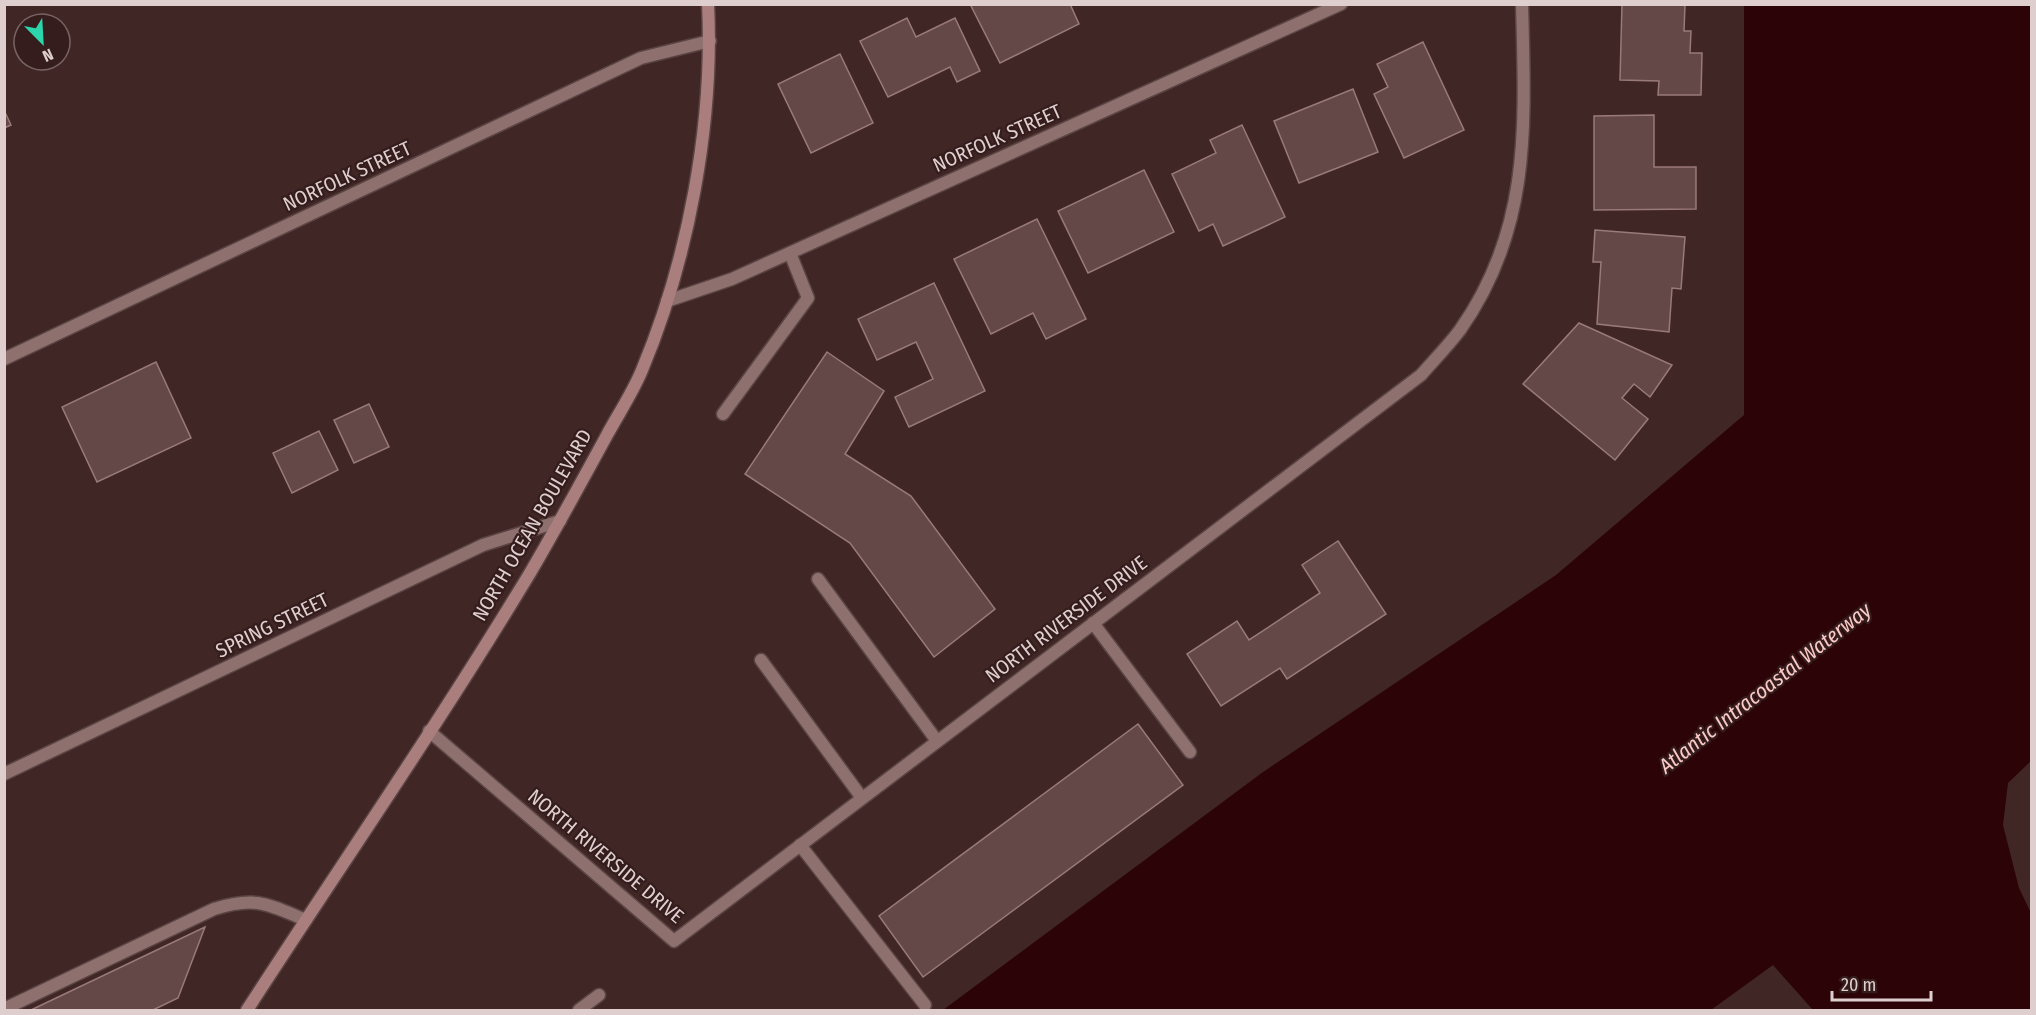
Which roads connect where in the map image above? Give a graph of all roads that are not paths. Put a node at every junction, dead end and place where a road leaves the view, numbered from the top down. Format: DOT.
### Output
graph roads {
  1 [pos="708,4"];
  2 [pos="1341,4"];
  3 [pos="1522,4"];
  4 [pos="710,41"];
  5 [pos="790,253"];
  6 [pos="667,301"];
  7 [pos="4,359"];
  8 [pos="723,414"];
  9 [pos="560,521"];
  10 [pos="818,579"];
  11 [pos="1093,623"];
  12 [pos="761,660"];
  13 [pos="429,731"];
  14 [pos="937,741"];
  15 [pos="1190,752"];
  16 [pos="4,774"];
  17 [pos="862,798"];
  18 [pos="800,846"];
  19 [pos="306,920"];
  20 [pos="599,995"];
  21 [pos="925,1005"];
  22 [pos="4,1009"];
  23 [pos="247,1011"];
  24 [pos="579,1011"];
  1 -- 4 [label="main road, NORTH OCEAN BOULEVARD"];
  2 -- 5 [label="street, NORFOLK STREET"];
  3 -- 11 [label="street, NORTH RIVERSIDE DRIVE"];
  4 -- 6 [label="main road, NORTH OCEAN BOULEVARD"];
  4 -- 7 [label="street, NORFOLK STREET"];
  5 -- 6 [label="street, NORFOLK STREET"];
  5 -- 8 [label="street"];
  6 -- 9 [label="main road, NORTH OCEAN BOULEVARD"];
  9 -- 13 [label="main road, NORTH OCEAN BOULEVARD"];
  9 -- 16 [label="street, SPRING STREET"];
  10 -- 14 [label="street"];
  11 -- 14 [label="street, NORTH RIVERSIDE DRIVE"];
  11 -- 15 [label="street"];
  12 -- 17 [label="street"];
  13 -- 18 [label="street, NORTH RIVERSIDE DRIVE"];
  13 -- 19 [label="main road, NORTH OCEAN BOULEVARD"];
  14 -- 17 [label="street, NORTH RIVERSIDE DRIVE"];
  17 -- 18 [label="street, NORTH RIVERSIDE DRIVE"];
  18 -- 21 [label="street"];
  19 -- 22 [label="street"];
  19 -- 23 [label="main road, NORTH OCEAN BOULEVARD"];
  20 -- 24 [label="street"];
}
